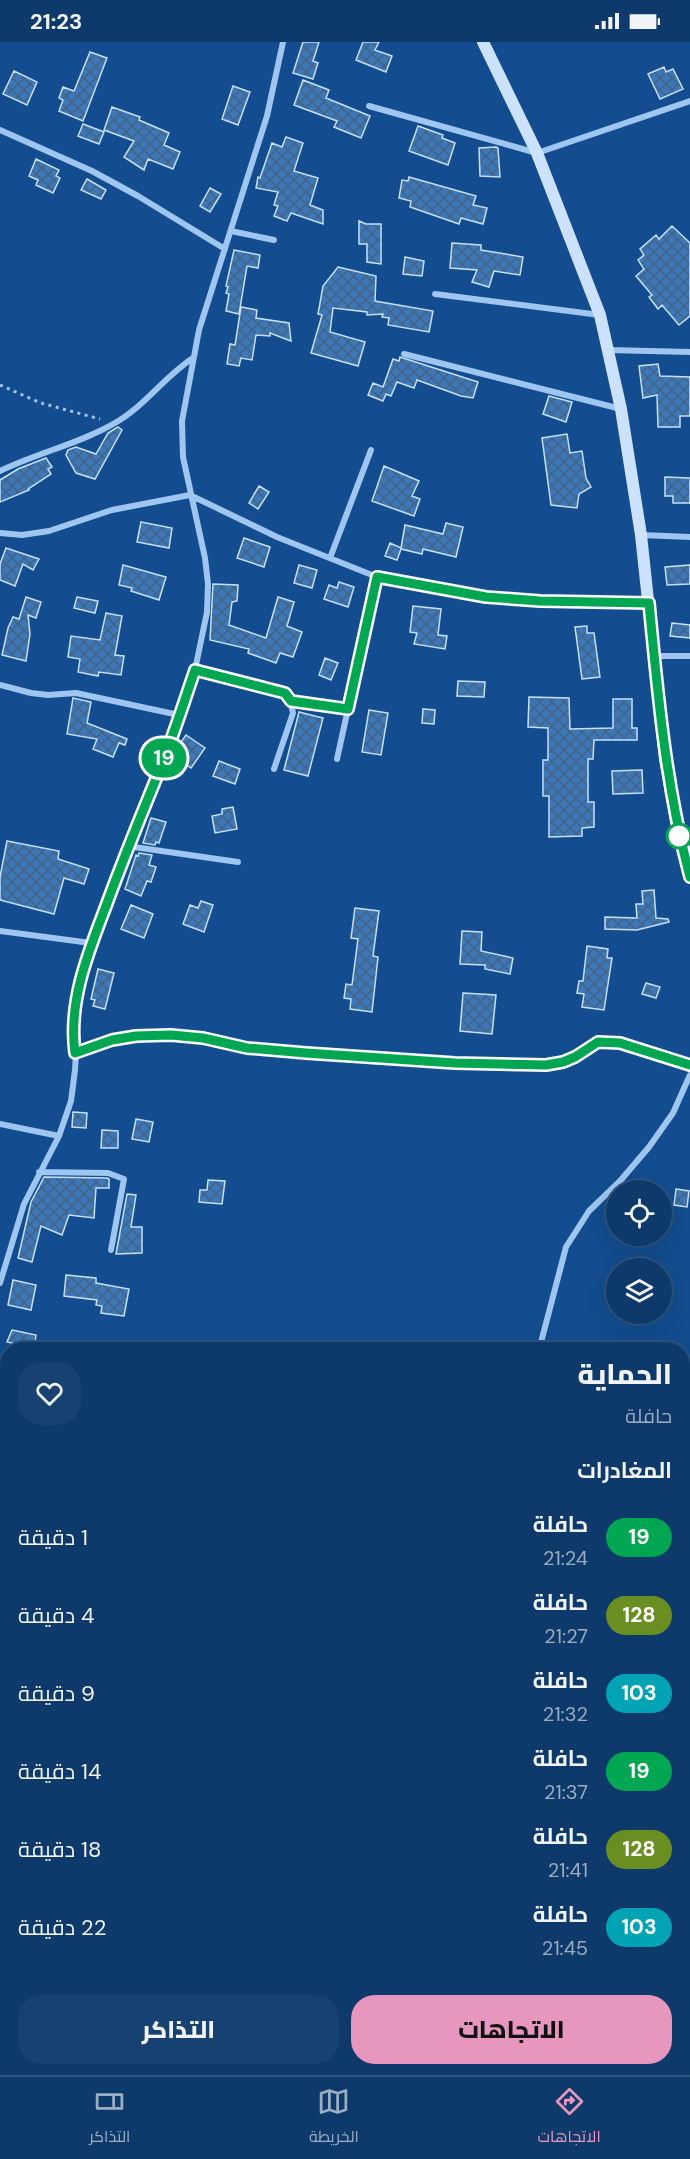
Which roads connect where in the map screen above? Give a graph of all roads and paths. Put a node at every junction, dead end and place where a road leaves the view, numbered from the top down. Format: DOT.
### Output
graph roads {
  1 [pos="283,42"];
  2 [pos="483,42"];
  3 [pos="690,101"];
  4 [pos="369,106"];
  5 [pos="0,130"];
  6 [pos="537,153"];
  7 [pos="231,231"];
  8 [pos="274,240"];
  9 [pos="225,249"];
  10 [pos="435,294"];
  11 [pos="600,315"];
  12 [pos="608,350"];
  13 [pos="690,352"];
  14 [pos="404,354"];
  15 [pos="193,358"];
  16 [pos="0,385"];
  17 [pos="621,409"];
  18 [pos="115,423"];
  19 [pos="371,450"];
  20 [pos="0,471"];
  21 [pos="190,495"];
  22 [pos="0,533"];
  23 [pos="642,535"];
  24 [pos="690,537"];
  25 [pos="330,558"];
  26 [pos="377,577"];
  27 [pos="649,603"];
  28 [pos="654,656"];
  29 [pos="690,656"];
  30 [pos="195,670"];
  31 [pos="0,686"];
  32 [pos="291,701"];
  33 [pos="348,709"];
  34 [pos="179,716"];
  35 [pos="337,759"];
  36 [pos="274,769"];
  37 [pos="128,846"];
  38 [pos="238,862"];
  39 [pos="690,877"];
  40 [pos="0,931"];
  41 [pos="91,944"];
  42 [pos="75,1053"];
  43 [pos="690,1065"];
  44 [pos="690,1075"];
  45 [pos="0,1124"];
  46 [pos="58,1136"];
  47 [pos="39,1172"];
  48 [pos="111,1250"];
  49 [pos="0,1283"];
  50 [pos="541,1342"];
  1 -- 7 [label="street"];
  2 -- 6 [label="main road"];
  3 -- 6 [label="street"];
  4 -- 6 [label="street"];
  5 -- 9 [label="street"];
  6 -- 11 [label="main road"];
  7 -- 8 [label="street"];
  7 -- 9 [label="street"];
  9 -- 15 [label="street"];
  10 -- 11 [label="street"];
  11 -- 12 [label="main road"];
  12 -- 13 [label="street"];
  12 -- 17 [label="main road"];
  14 -- 17 [label="street"];
  15 -- 18 [label="street"];
  15 -- 21 [label="street"];
  16 -- 18 [label="path"];
  17 -- 23 [label="main road"];
  18 -- 20 [label="street"];
  19 -- 25 [label="street"];
  21 -- 22 [label="street"];
  21 -- 25 [label="street"];
  21 -- 30 [label="street"];
  23 -- 24 [label="street"];
  23 -- 27 [label="main road"];
  25 -- 26 [label="street"];
  26 -- 27 [label="street"];
  26 -- 33 [label="street"];
  27 -- 28 [label="main road"];
  28 -- 29 [label="street"];
  28 -- 39 [label="main road"];
  30 -- 32 [label="street"];
  30 -- 34 [label="street"];
  31 -- 34 [label="street"];
  32 -- 33 [label="street"];
  32 -- 36 [label="street"];
  33 -- 35 [label="street"];
  34 -- 37 [label="street"];
  37 -- 38 [label="street"];
  37 -- 41 [label="street"];
  40 -- 41 [label="street"];
  41 -- 42 [label="street"];
  42 -- 43 [label="street"];
  42 -- 46 [label="street"];
  44 -- 50 [label="street"];
  45 -- 46 [label="street"];
  46 -- 47 [label="street"];
  47 -- 48 [label="street"];
  47 -- 49 [label="street"];
}
